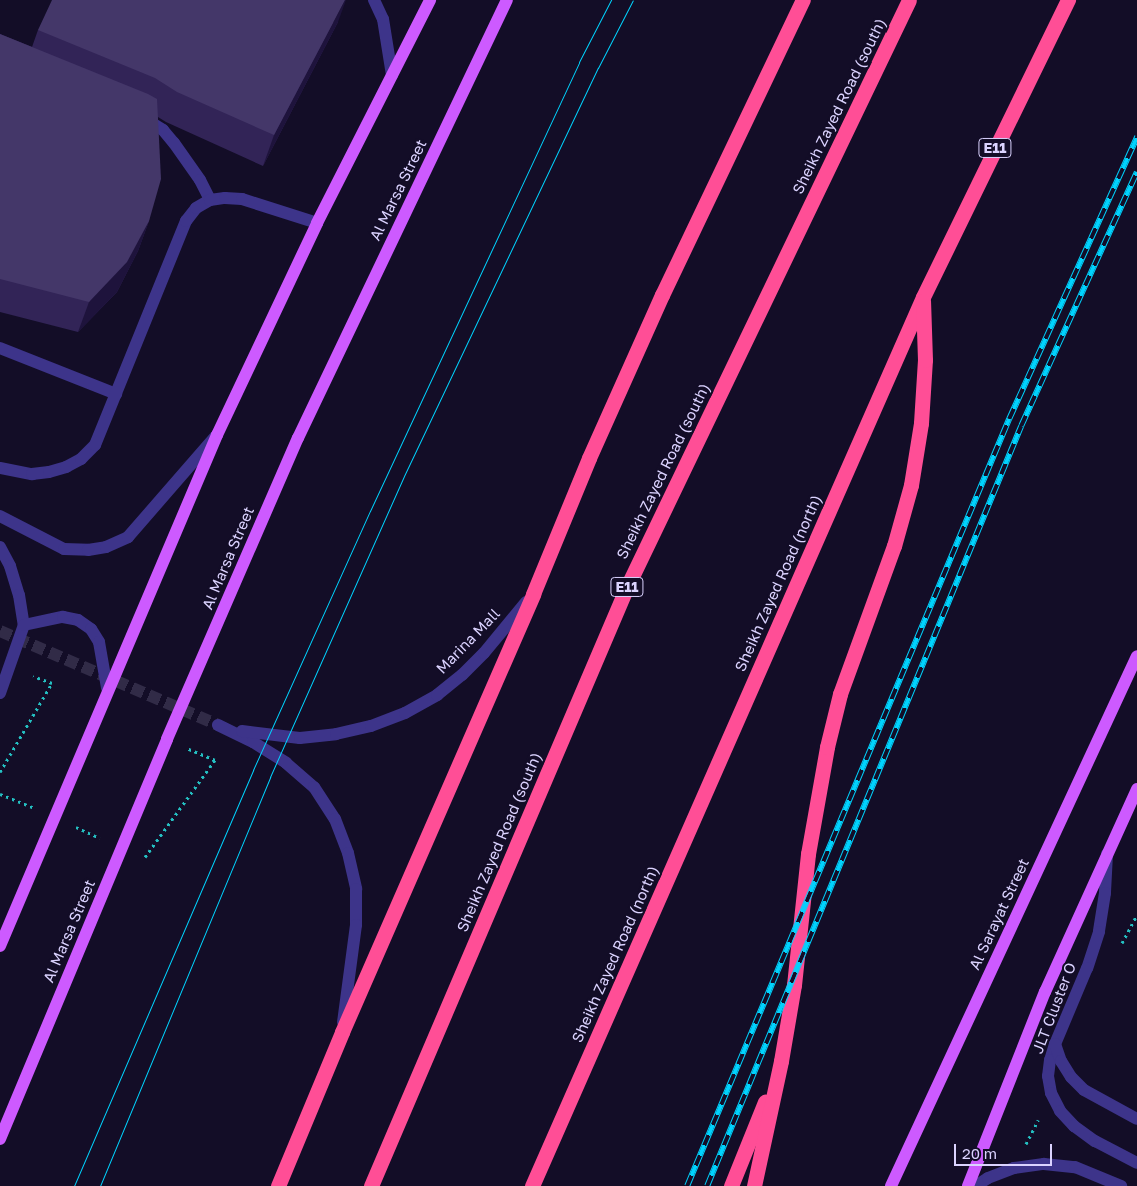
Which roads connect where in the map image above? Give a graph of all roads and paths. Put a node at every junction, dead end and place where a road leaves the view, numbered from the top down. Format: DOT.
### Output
graph roads {
  1 [pos="374,0"];
  2 [pos="430,0"];
  3 [pos="507,0"];
  4 [pos="804,0"];
  5 [pos="909,0"];
  6 [pos="1068,0"];
  7 [pos="392,75"];
  8 [pos="132,112"];
  9 [pos="210,200"];
  10 [pos="317,223"];
  11 [pos="923,297"];
  12 [pos="0,348"];
  13 [pos="116,394"];
  14 [pos="217,435"];
  15 [pos="0,468"];
  16 [pos="0,516"];
  17 [pos="0,547"];
  18 [pos="533,594"];
  19 [pos="24,625"];
  20 [pos="1137,656"];
  21 [pos="34,676"];
  22 [pos="107,688"];
  23 [pos="0,694"];
  24 [pos="167,739"];
  25 [pos="0,772"];
  26 [pos="1137,789"];
  27 [pos="1107,853"];
  28 [pos="145,857"];
  29 [pos="0,946"];
  30 [pos="342,1032"];
  31 [pos="1055,1044"];
  32 [pos="782,1061"];
  33 [pos="1137,1119"];
  34 [pos="0,1139"];
  35 [pos="1137,1163"];
  36 [pos="278,1186"];
  37 [pos="371,1186"];
  38 [pos="532,1186"];
  39 [pos="731,1186"];
  40 [pos="754,1186"];
  41 [pos="891,1186"];
  42 [pos="968,1186"];
  43 [pos="976,1186"];
  44 [pos="1121,1186"];
  1 -- 7 [label="street"];
  2 -- 7 [label="main road"];
  3 -- 24 [label="main road, Al Marsa Street"];
  4 -- 18 [label="highway"];
  5 -- 37 [label="highway, Sheikh Zayed Road (south) / E11"];
  6 -- 11 [label="highway, Sheikh Zayed Road (north) / E11"];
  7 -- 10 [label="main road"];
  8 -- 9 [label="street"];
  9 -- 10 [label="street"];
  9 -- 13 [label="street"];
  10 -- 14 [label="main road"];
  11 -- 32 [label="highway"];
  11 -- 38 [label="highway, Sheikh Zayed Road (north) / E11"];
  12 -- 13 [label="street"];
  13 -- 15 [label="street"];
  14 -- 16 [label="street"];
  14 -- 22 [label="main road"];
  17 -- 19 [label="street"];
  18 -- 30 [label="highway"];
  18 -- 30 [label="street, Marina Mall"];
  19 -- 22 [label="street"];
  19 -- 23 [label="street"];
  20 -- 41 [label="main road, Al Sarayat Street"];
  21 -- 25 [label="path"];
  22 -- 29 [label="main road"];
  24 -- 28 [label="path"];
  24 -- 34 [label="main road, Al Marsa Street"];
  26 -- 27 [label="main road"];
  27 -- 31 [label="street, JLT Cluster O"];
  27 -- 42 [label="main road"];
  30 -- 36 [label="highway"];
  31 -- 33 [label="street"];
  31 -- 35 [label="street, JLT Cluster O"];
  32 -- 39 [label="highway"];
  32 -- 40 [label="highway"];
  43 -- 44 [label="street"];
}
